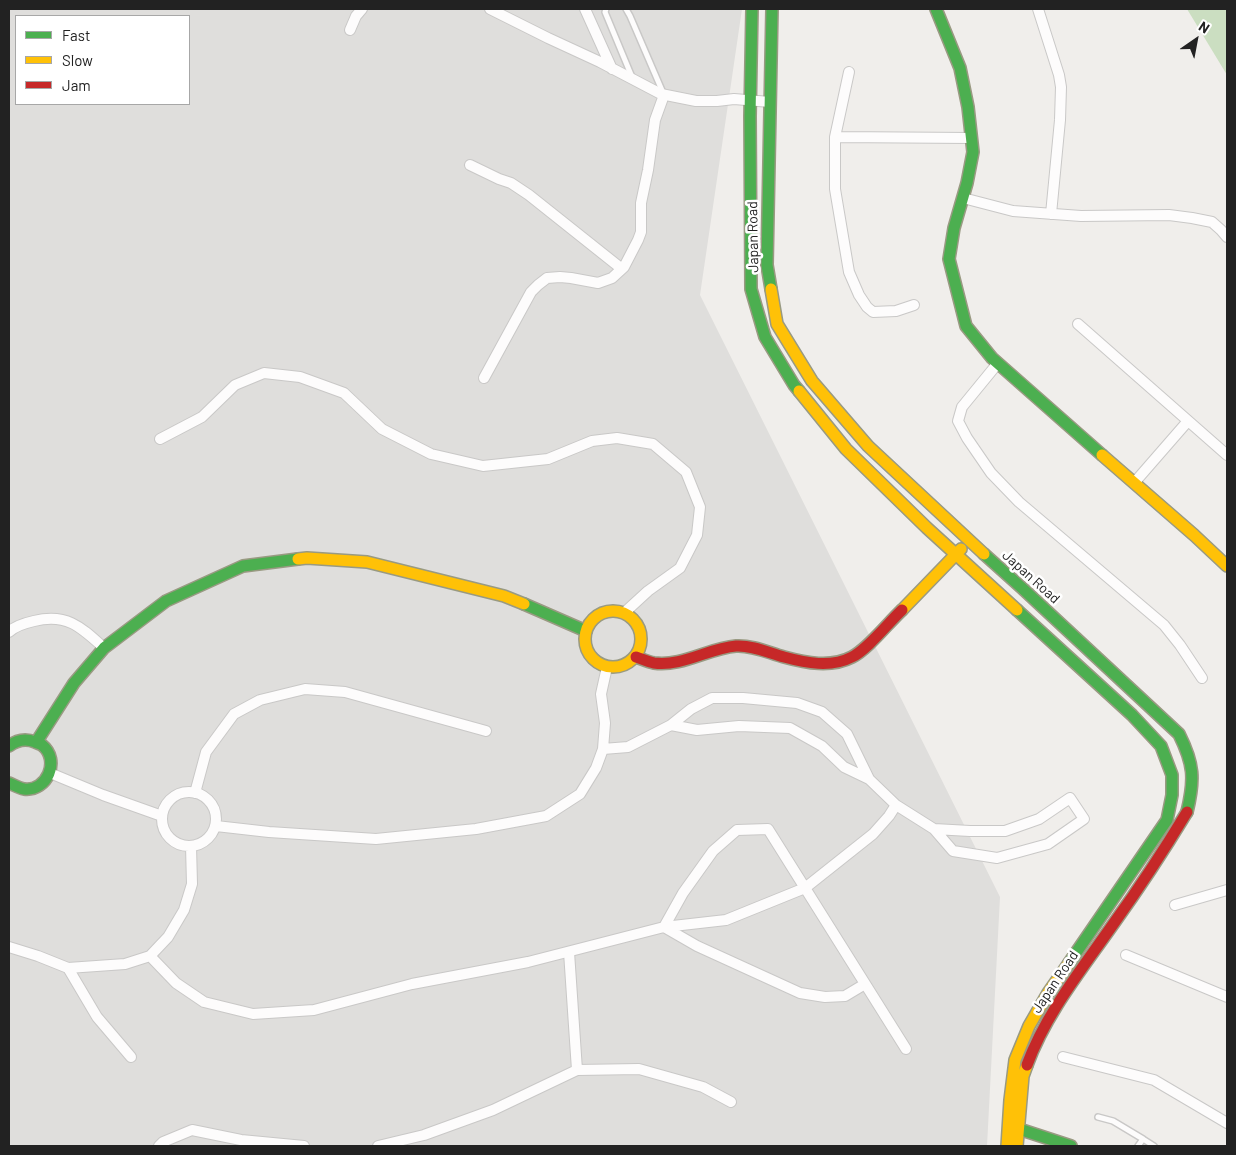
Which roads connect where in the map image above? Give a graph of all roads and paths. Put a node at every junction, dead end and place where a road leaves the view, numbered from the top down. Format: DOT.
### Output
graph roads {
  1 [pos="362,9"];
  2 [pos="490,9"];
  3 [pos="586,9"];
  4 [pos="606,9"];
  5 [pos="626,9"];
  6 [pos="752,9"];
  7 [pos="772,9"];
  8 [pos="936,9"];
  9 [pos="1038,9"];
  10 [pos="350,30"];
  11 [pos="612,69"];
  12 [pos="849,72"];
  13 [pos="633,80"];
  14 [pos="664,95"];
  15 [pos="750,101"];
  16 [pos="770,102"];
  17 [pos="835,137"];
  18 [pos="971,138"];
  19 [pos="470,165"];
  20 [pos="963,198"];
  21 [pos="1051,214"];
  22 [pos="1227,237"];
  23 [pos="622,269"];
  24 [pos="914,305"];
  25 [pos="1078,324"];
  26 [pos="998,363"];
  27 [pos="484,378"];
  28 [pos="1188,421"];
  29 [pos="160,439"];
  30 [pos="1227,455"];
  31 [pos="1134,483"];
  32 [pos="969,541"];
  33 [pos="956,554"];
  34 [pos="1227,566"];
  35 [pos="624,613"];
  36 [pos="586,631"];
  37 [pos="9,632"];
  38 [pos="104,648"];
  39 [pos="636,657"];
  40 [pos="607,667"];
  41 [pos="1202,678"];
  42 [pos="671,725"];
  43 [pos="486,732"];
  44 [pos="37,741"];
  45 [pos="9,746"];
  46 [pos="603,749"];
  47 [pos="50,773"];
  48 [pos="869,778"];
  49 [pos="9,783"];
  50 [pos="195,793"];
  51 [pos="896,805"];
  52 [pos="162,816"];
  53 [pos="216,826"];
  54 [pos="934,830"];
  55 [pos="191,846"];
  56 [pos="805,888"];
  57 [pos="1227,890"];
  58 [pos="1175,905"];
  59 [pos="664,927"];
  60 [pos="9,947"];
  61 [pos="569,952"];
  62 [pos="1126,955"];
  63 [pos="150,956"];
  64 [pos="68,968"];
  65 [pos="865,984"];
  66 [pos="1227,997"];
  67 [pos="906,1049"];
  68 [pos="131,1057"];
  69 [pos="1063,1057"];
  70 [pos="577,1070"];
  71 [pos="731,1102"];
  72 [pos="1098,1117"];
  73 [pos="1227,1123"];
  74 [pos="1013,1128"];
  75 [pos="1143,1139"];
  76 [pos="159,1146"];
  77 [pos="304,1146"];
  78 [pos="378,1146"];
  79 [pos="1007,1146"];
  80 [pos="1017,1146"];
  81 [pos="1071,1146"];
  82 [pos="1138,1146"];
  83 [pos="1154,1146"];
  1 -- 10 [label="street"];
  2 -- 11 [label="street"];
  3 -- 11 [label="street"];
  4 -- 13 [label="lane"];
  5 -- 14 [label="lane"];
  6 -- 15 [label="main road, Japan Road"];
  7 -- 16 [label="main road, Japan Road"];
  8 -- 18 [label="main road"];
  9 -- 21 [label="street"];
  11 -- 13 [label="street"];
  12 -- 17 [label="street"];
  13 -- 14 [label="street"];
  14 -- 15 [label="street"];
  14 -- 23 [label="street"];
  15 -- 16 [label="street"];
  15 -- 33 [label="main road, Japan Road"];
  16 -- 32 [label="main road, Japan Road"];
  17 -- 18 [label="street"];
  17 -- 24 [label="street"];
  18 -- 20 [label="main road"];
  19 -- 23 [label="street"];
  20 -- 21 [label="street"];
  20 -- 26 [label="main road"];
  21 -- 22 [label="street"];
  23 -- 27 [label="street"];
  25 -- 28 [label="street"];
  26 -- 31 [label="main road"];
  26 -- 41 [label="street"];
  28 -- 30 [label="street"];
  28 -- 31 [label="street"];
  29 -- 35 [label="street"];
  31 -- 34 [label="main road"];
  32 -- 33 [label="main road"];
  32 -- 74 [label="main road, Japan Road"];
  33 -- 39 [label="main road"];
  33 -- 74 [label="main road, Japan Road"];
  35 -- 36 [label="main road"];
  35 -- 39 [label="main road"];
  36 -- 38 [label="main road"];
  36 -- 40 [label="main road"];
  37 -- 38 [label="street"];
  38 -- 44 [label="main road"];
  39 -- 40 [label="main road"];
  40 -- 46 [label="street"];
  42 -- 46 [label="street"];
  42 -- 48 [label="street"];
  42 -- 48 [label="street"];
  43 -- 50 [label="street"];
  44 -- 45 [label="main road"];
  44 -- 47 [label="main road"];
  46 -- 53 [label="street"];
  47 -- 49 [label="main road"];
  47 -- 52 [label="street"];
  48 -- 51 [label="street"];
  50 -- 52 [label="street"];
  50 -- 53 [label="street"];
  51 -- 54 [label="street"];
  51 -- 56 [label="street"];
  52 -- 55 [label="street"];
  53 -- 55 [label="street"];
  54 -- 54 [label="street"];
  55 -- 63 [label="street"];
  56 -- 59 [label="street"];
  56 -- 59 [label="street"];
  56 -- 65 [label="street"];
  57 -- 58 [label="street"];
  59 -- 61 [label="street"];
  59 -- 65 [label="street"];
  60 -- 64 [label="street"];
  61 -- 63 [label="street"];
  61 -- 70 [label="street"];
  62 -- 66 [label="street"];
  63 -- 64 [label="street"];
  64 -- 68 [label="street"];
  65 -- 67 [label="street"];
  69 -- 73 [label="street"];
  70 -- 71 [label="street"];
  70 -- 78 [label="street"];
  72 -- 75 [label="lane"];
  74 -- 79 [label="main road, Japan Road"];
  74 -- 80 [label="main road, Japan Road"];
  74 -- 81 [label="main road"];
  75 -- 82 [label="lane"];
  75 -- 83 [label="lane"];
  76 -- 77 [label="street"];
}
